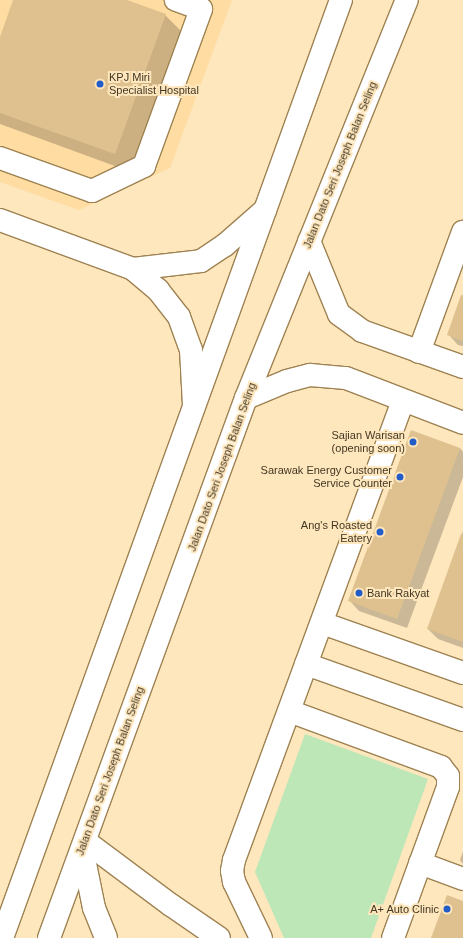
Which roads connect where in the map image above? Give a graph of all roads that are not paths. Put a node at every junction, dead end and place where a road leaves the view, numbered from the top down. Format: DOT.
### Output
graph roads {
  1 [pos="176,0"];
  2 [pos="341,0"];
  3 [pos="407,0"];
  4 [pos="0,158"];
  5 [pos="265,210"];
  6 [pos="0,220"];
  7 [pos="463,232"];
  8 [pos="310,241"];
  9 [pos="133,269"];
  10 [pos="419,352"];
  11 [pos="463,367"];
  12 [pos="246,398"];
  13 [pos="403,401"];
  14 [pos="194,405"];
  15 [pos="463,423"];
  16 [pos="322,623"];
  17 [pos="306,664"];
  18 [pos="463,673"];
  19 [pos="289,711"];
  20 [pos="463,720"];
  21 [pos="84,845"];
  22 [pos="420,863"];
  23 [pos="463,879"];
  24 [pos="2,938"];
  25 [pos="49,938"];
  26 [pos="106,938"];
  27 [pos="218,938"];
  28 [pos="262,938"];
  29 [pos="393,938"];
  1 -- 4 [label="main road"];
  2 -- 5 [label="main road"];
  3 -- 8 [label="main road, Jalan Dato Seri Joseph Balan Seling"];
  5 -- 9 [label="main road"];
  5 -- 14 [label="main road"];
  6 -- 9 [label="main road"];
  7 -- 10 [label="main road"];
  8 -- 10 [label="main road"];
  8 -- 12 [label="main road, Jalan Dato Seri Joseph Balan Seling"];
  9 -- 14 [label="main road"];
  10 -- 11 [label="main road"];
  12 -- 13 [label="main road"];
  12 -- 21 [label="main road, Jalan Dato Seri Joseph Balan Seling"];
  13 -- 15 [label="main road"];
  13 -- 16 [label="main road"];
  14 -- 24 [label="main road"];
  16 -- 17 [label="main road"];
  16 -- 18 [label="main road"];
  17 -- 19 [label="main road"];
  17 -- 20 [label="main road"];
  19 -- 22 [label="main road"];
  19 -- 28 [label="main road"];
  21 -- 25 [label="main road, Jalan Dato Seri Joseph Balan Seling"];
  21 -- 26 [label="main road"];
  21 -- 27 [label="main road"];
  22 -- 23 [label="main road"];
  22 -- 29 [label="main road"];
}
